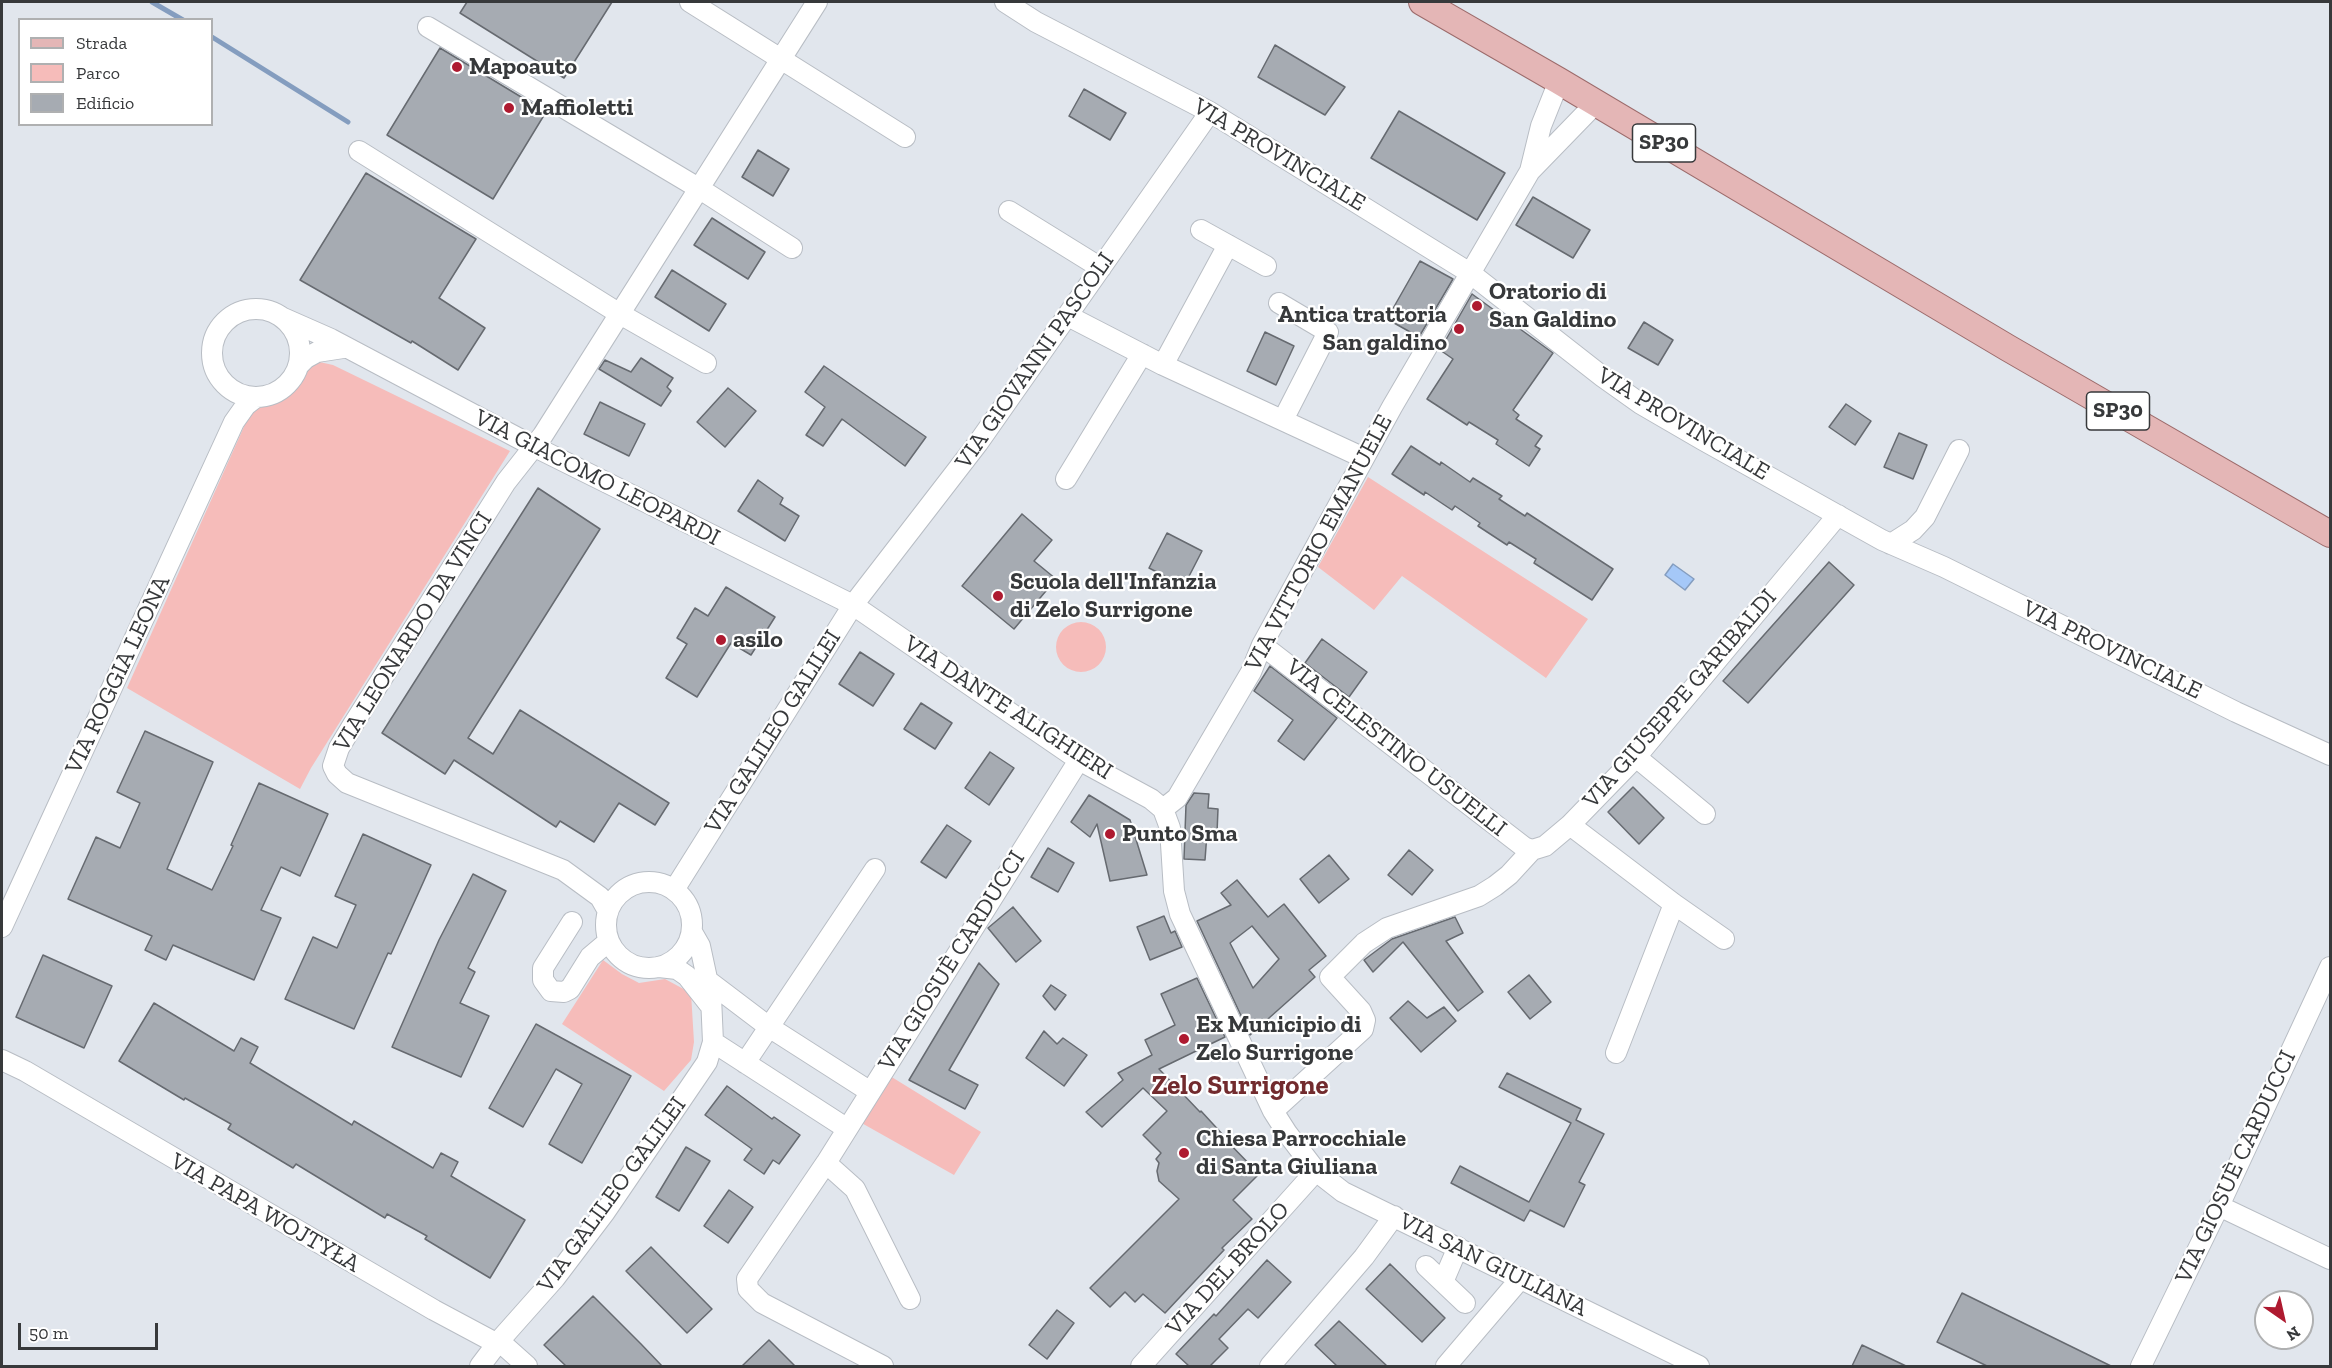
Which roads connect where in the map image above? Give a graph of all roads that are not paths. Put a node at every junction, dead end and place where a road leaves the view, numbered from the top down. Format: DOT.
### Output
graph roads {
  1 [pos="690,2"];
  2 [pos="817,2"];
  3 [pos="1005,2"];
  4 [pos="1422,2"];
  5 [pos="428,27"];
  6 [pos="782,59"];
  7 [pos="1559,81"];
  8 [pos="1596,103"];
  9 [pos="1210,112"];
  10 [pos="905,137"];
  11 [pos="359,151"];
  12 [pos="1530,171"];
  13 [pos="700,189"];
  14 [pos="1009,211"];
  15 [pos="1202,230"];
  16 [pos="1228,245"];
  17 [pos="792,248"];
  18 [pos="1266,266"];
  19 [pos="1101,268"];
  20 [pos="1470,273"];
  21 [pos="1279,303"];
  22 [pos="620,314"];
  23 [pos="1068,316"];
  24 [pos="281,317"];
  25 [pos="343,348"];
  26 [pos="1142,354"];
  27 [pos="706,363"];
  28 [pos="299,365"];
  29 [pos="1164,365"];
  30 [pos="228,388"];
  31 [pos="255,398"];
  32 [pos="1283,420"];
  33 [pos="234,422"];
  34 [pos="535,447"];
  35 [pos="1959,450"];
  36 [pos="1364,458"];
  37 [pos="1066,478"];
  38 [pos="1838,515"];
  39 [pos="2331,534"];
  40 [pos="1891,544"];
  41 [pos="853,605"];
  42 [pos="1262,645"];
  43 [pos="2331,755"];
  44 [pos="1636,757"];
  45 [pos="1079,760"];
  46 [pos="1163,809"];
  47 [pos="1705,814"];
  48 [pos="1570,825"];
  49 [pos="1532,850"];
  50 [pos="875,870"];
  51 [pos="674,890"];
  52 [pos="1674,904"];
  53 [pos="608,911"];
  54 [pos="572,922"];
  55 [pos="2,927"];
  56 [pos="692,932"];
  57 [pos="561,939"];
  58 [pos="1724,939"];
  59 [pos="609,941"];
  60 [pos="590,957"];
  61 [pos="659,967"];
  62 [pos="2331,967"];
  63 [pos="707,980"];
  64 [pos="711,1011"];
  65 [pos="747,1011"];
  66 [pos="769,1027"];
  67 [pos="713,1042"];
  68 [pos="1616,1053"];
  69 [pos="2,1060"];
  70 [pos="745,1063"];
  71 [pos="869,1090"];
  72 [pos="1273,1111"];
  73 [pos="846,1128"];
  74 [pos="826,1163"];
  75 [pos="1317,1171"];
  76 [pos="2219,1206"];
  77 [pos="1394,1216"];
  78 [pos="1458,1247"];
  79 [pos="2331,1259"];
  80 [pos="1426,1266"];
  81 [pos="1521,1278"];
  82 [pos="1443,1282"];
  83 [pos="910,1299"];
  84 [pos="1465,1303"];
  85 [pos="499,1341"];
  86 [pos="1671,1360"];
  87 [pos="480,1366"];
  88 [pos="527,1366"];
  89 [pos="883,1366"];
  90 [pos="1141,1366"];
  91 [pos="1270,1366"];
  92 [pos="1446,1366"];
  93 [pos="1699,1366"];
  94 [pos="2141,1366"];
  1 -- 6 [label="street"];
  2 -- 6 [label="street"];
  3 -- 9 [label="street, VIA PROVINCIALE"];
  4 -- 7 [label="main road, SP30"];
  5 -- 13 [label="street"];
  6 -- 10 [label="street"];
  6 -- 13 [label="street"];
  7 -- 8 [label="main road, SP30"];
  7 -- 12 [label="street"];
  8 -- 12 [label="street"];
  8 -- 39 [label="main road, SP30"];
  9 -- 19 [label="street, VIA GIOVANNI PASCOLI"];
  9 -- 20 [label="street, VIA PROVINCIALE"];
  11 -- 22 [label="street"];
  12 -- 20 [label="street, VIA VITTORIO EMANUELE"];
  13 -- 17 [label="street"];
  13 -- 22 [label="street"];
  14 -- 19 [label="street"];
  15 -- 16 [label="street"];
  16 -- 18 [label="street"];
  16 -- 29 [label="street"];
  19 -- 23 [label="street, VIA GIOVANNI PASCOLI"];
  20 -- 36 [label="street, VIA VITTORIO EMANUELE"];
  20 -- 38 [label="street, VIA PROVINCIALE"];
  21 -- 32 [label="street"];
  22 -- 27 [label="street"];
  22 -- 34 [label="street"];
  23 -- 26 [label="street"];
  23 -- 41 [label="street, VIA GIOVANNI PASCOLI"];
  24 -- 25 [label="street, VIA GIACOMO LEOPARDI"];
  24 -- 28 [label="street"];
  24 -- 30 [label="street"];
  25 -- 28 [label="street"];
  25 -- 34 [label="street, VIA GIACOMO LEOPARDI"];
  26 -- 29 [label="street"];
  26 -- 37 [label="street"];
  28 -- 31 [label="street"];
  29 -- 32 [label="street"];
  30 -- 31 [label="street"];
  30 -- 33 [label="street"];
  31 -- 33 [label="street, VIA ROGGIA LEONA"];
  32 -- 36 [label="street"];
  33 -- 55 [label="street, VIA ROGGIA LEONA"];
  34 -- 41 [label="street, VIA GIACOMO LEOPARDI"];
  34 -- 53 [label="street, VIA LEONARDO DA VINCI"];
  35 -- 40 [label="street"];
  36 -- 42 [label="street, VIA VITTORIO EMANUELE"];
  38 -- 40 [label="street, VIA PROVINCIALE"];
  38 -- 44 [label="street, VIA GIUSEPPE GARIBALDI"];
  40 -- 43 [label="street, VIA PROVINCIALE"];
  41 -- 45 [label="street, VIA DANTE ALIGHIERI"];
  41 -- 51 [label="street, VIA GALILEO GALILEI"];
  42 -- 46 [label="street, VIA VITTORIO EMANUELE"];
  42 -- 49 [label="street, VIA CELESTINO USUELLI"];
  44 -- 47 [label="street"];
  44 -- 48 [label="street, VIA GIUSEPPE GARIBALDI"];
  45 -- 46 [label="street, VIA DANTE ALIGHIERI"];
  45 -- 71 [label="street, VIA GIOSUÈ CARDUCCI"];
  46 -- 72 [label="street, VIA SAN GIULIANA"];
  48 -- 49 [label="street, VIA GIUSEPPE GARIBALDI"];
  48 -- 52 [label="street"];
  49 -- 72 [label="street, VIA GIUSEPPE GARIBALDI"];
  50 -- 66 [label="street"];
  51 -- 53 [label="street"];
  51 -- 56 [label="street"];
  52 -- 58 [label="street"];
  52 -- 68 [label="street"];
  53 -- 59 [label="street"];
  54 -- 57 [label="street"];
  56 -- 61 [label="street"];
  56 -- 63 [label="street, VIA GALILEO GALILEI"];
  57 -- 60 [label="street"];
  57 -- 60 [label="street"];
  59 -- 60 [label="street"];
  59 -- 61 [label="street"];
  61 -- 64 [label="street"];
  62 -- 76 [label="street, VIA GIOSUÈ CARDUCCI"];
  63 -- 64 [label="street, VIA GALILEO GALILEI"];
  63 -- 65 [label="street"];
  64 -- 65 [label="street"];
  64 -- 67 [label="street, VIA GALILEO GALILEI"];
  65 -- 66 [label="street"];
  66 -- 70 [label="street"];
  66 -- 71 [label="street"];
  67 -- 70 [label="street"];
  67 -- 85 [label="street, VIA GALILEO GALILEI"];
  69 -- 85 [label="street, VIA PAPA WOJTYŁA"];
  70 -- 73 [label="street"];
  71 -- 73 [label="street, VIA GIOSUÈ CARDUCCI"];
  72 -- 75 [label="street, VIA SAN GIULIANA"];
  73 -- 74 [label="street, VIA GIOSUÈ CARDUCCI"];
  74 -- 83 [label="street"];
  74 -- 89 [label="street, VIA GIOSUÈ CARDUCCI"];
  75 -- 77 [label="street, VIA SAN GIULIANA"];
  75 -- 90 [label="street, VIA DEL BROLO"];
  76 -- 79 [label="street"];
  76 -- 94 [label="street, VIA GIOSUÈ CARDUCCI"];
  77 -- 78 [label="street, VIA SAN GIULIANA"];
  77 -- 91 [label="street"];
  78 -- 81 [label="street, VIA SAN GIULIANA"];
  78 -- 82 [label="street"];
  80 -- 82 [label="street"];
  81 -- 86 [label="street, VIA SAN GIULIANA"];
  81 -- 92 [label="street"];
  82 -- 84 [label="street"];
  85 -- 87 [label="street, VIA GALILEO GALILEI"];
  85 -- 88 [label="street, VIA PAPA WOJTYŁA"];
  86 -- 93 [label="street, VIA SAN GIULIANA"];
}
